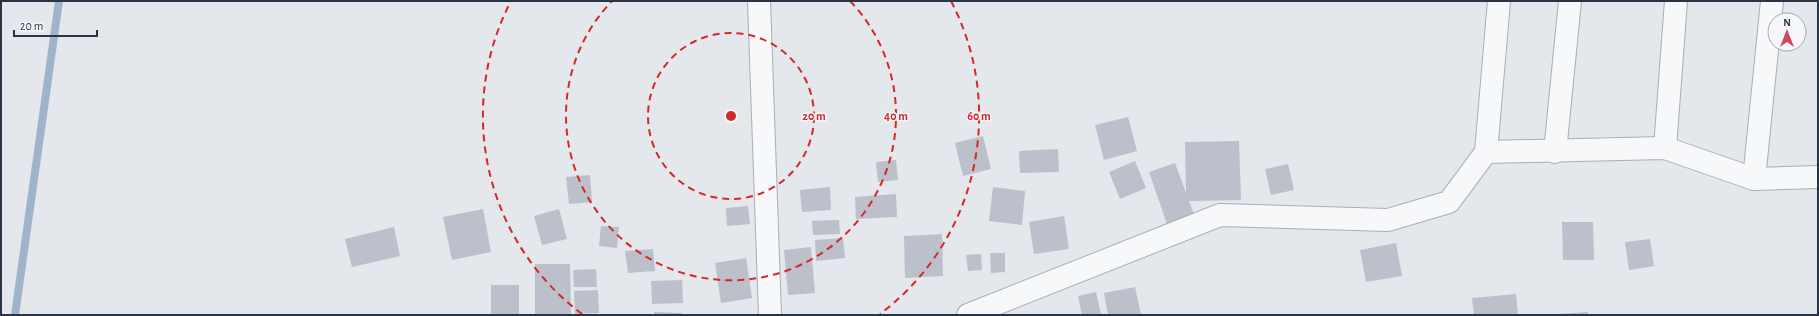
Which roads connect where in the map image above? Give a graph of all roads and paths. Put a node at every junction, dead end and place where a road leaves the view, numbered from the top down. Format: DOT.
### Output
graph roads {
  1 [pos="759,1"];
  2 [pos="1499,1"];
  3 [pos="1570,1"];
  4 [pos="1676,1"];
  5 [pos="1772,1"];
  6 [pos="1665,148"];
  7 [pos="1486,152"];
  8 [pos="1555,152"];
  9 [pos="1818,177"];
  10 [pos="1754,179"];
  11 [pos="770,315"];
  12 [pos="968,315"];
  1 -- 11 [label="street"];
  2 -- 7 [label="street"];
  3 -- 8 [label="street"];
  4 -- 6 [label="street"];
  5 -- 10 [label="street"];
  6 -- 8 [label="street"];
  6 -- 10 [label="street"];
  7 -- 8 [label="street"];
  7 -- 12 [label="street"];
  9 -- 10 [label="street"];
}
